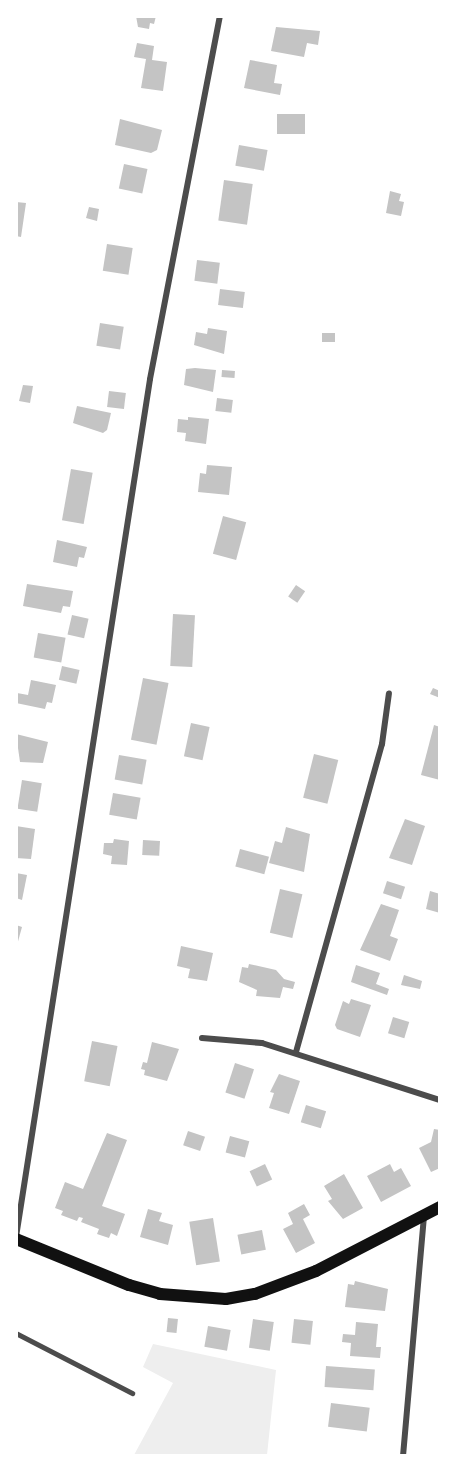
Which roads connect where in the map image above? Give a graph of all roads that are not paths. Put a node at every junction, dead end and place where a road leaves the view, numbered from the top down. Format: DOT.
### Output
graph roads {
  1 [pos="220,16"];
  2 [pos="389,693"];
  3 [pos="202,1038"];
  4 [pos="296,1052"];
  5 [pos="440,1100"];
  6 [pos="440,1207"];
  7 [pos="424,1215"];
  8 [pos="16,1238"];
  9 [pos="16,1333"];
  10 [pos="132,1393"];
  11 [pos="403,1455"];
  1 -- 8 [label="street"];
  2 -- 4 [label="street"];
  3 -- 4 [label="street"];
  4 -- 5 [label="street"];
  6 -- 7 [label="main road"];
  7 -- 8 [label="main road"];
  7 -- 11 [label="street"];
  9 -- 10 [label="lane"];
}
